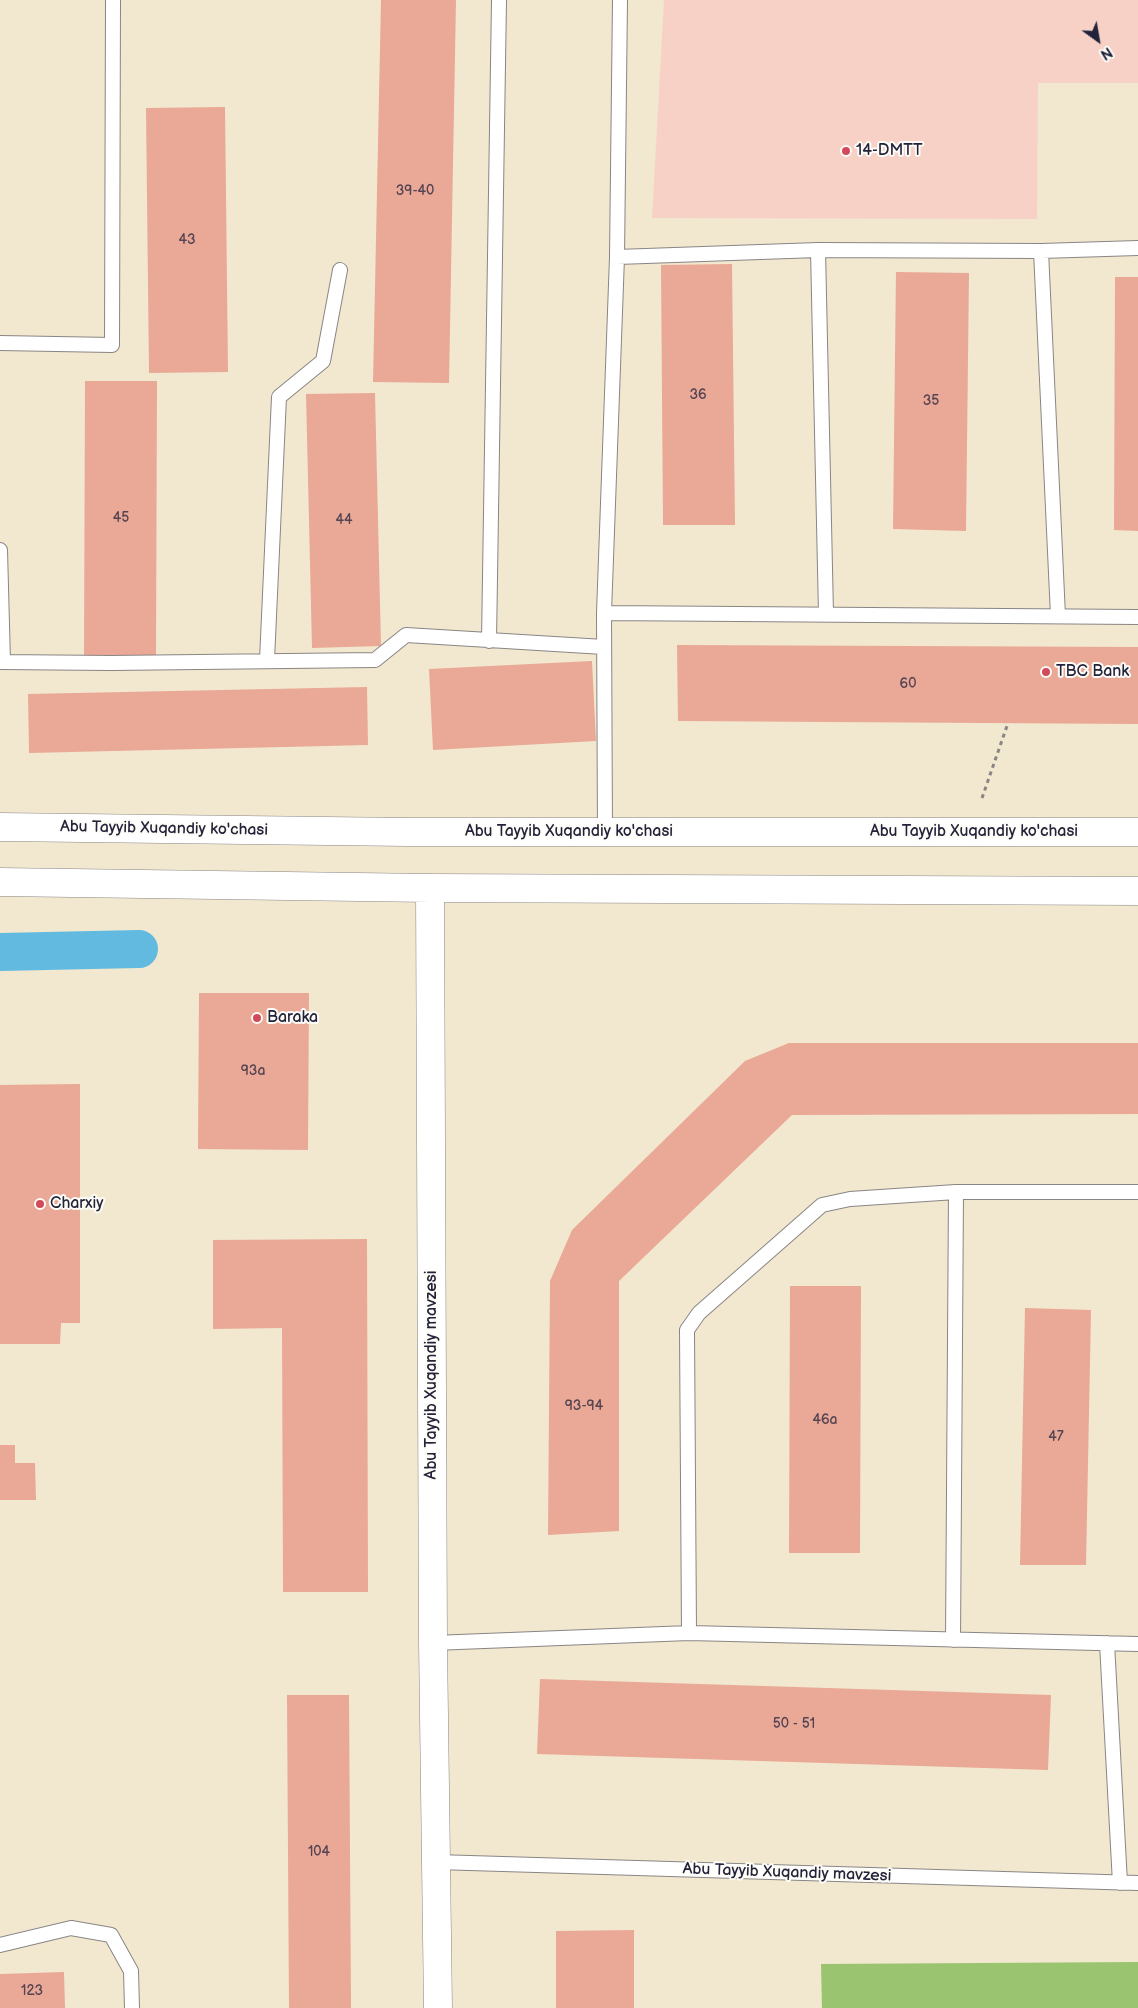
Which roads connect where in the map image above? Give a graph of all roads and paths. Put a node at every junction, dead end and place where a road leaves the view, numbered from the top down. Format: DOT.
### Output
graph roads {
  1 [pos="113,0"];
  2 [pos="499,0"];
  3 [pos="620,0"];
  4 [pos="1138,248"];
  5 [pos="818,250"];
  6 [pos="1041,251"];
  7 [pos="617,256"];
  8 [pos="340,270"];
  9 [pos="0,343"];
  10 [pos="0,550"];
  11 [pos="604,613"];
  12 [pos="826,614"];
  13 [pos="1058,616"];
  14 [pos="1138,617"];
  15 [pos="489,641"];
  16 [pos="604,647"];
  17 [pos="267,660"];
  18 [pos="2,662"];
  19 [pos="1008,723"];
  20 [pos="982,798"];
  21 [pos="0,827"];
  22 [pos="1138,832"];
  23 [pos="604,833"];
  24 [pos="0,882"];
  25 [pos="430,888"];
  26 [pos="1138,891"];
  27 [pos="956,1192"];
  28 [pos="1138,1192"];
  29 [pos="689,1633"];
  30 [pos="953,1640"];
  31 [pos="433,1643"];
  32 [pos="1107,1643"];
  33 [pos="1138,1644"];
  34 [pos="436,1862"];
  35 [pos="1120,1883"];
  36 [pos="1138,1883"];
  37 [pos="0,1945"];
  38 [pos="132,2008"];
  39 [pos="438,2008"];
  1 -- 9 [label="lane"];
  2 -- 15 [label="lane"];
  3 -- 7 [label="lane"];
  4 -- 6 [label="lane"];
  5 -- 6 [label="lane"];
  5 -- 7 [label="lane"];
  5 -- 12 [label="lane"];
  6 -- 13 [label="lane"];
  7 -- 11 [label="lane"];
  8 -- 17 [label="lane"];
  10 -- 18 [label="lane"];
  11 -- 12 [label="lane"];
  11 -- 16 [label="lane"];
  12 -- 13 [label="lane"];
  13 -- 14 [label="lane"];
  15 -- 16 [label="lane"];
  15 -- 17 [label="lane"];
  16 -- 23 [label="lane"];
  17 -- 18 [label="lane"];
  19 -- 20 [label="path"];
  21 -- 23 [label="main road, Abu Tayyib Xuqandiy ko'chasi"];
  22 -- 23 [label="main road, Abu Tayyib Xuqandiy ko'chasi"];
  24 -- 25 [label="main road"];
  25 -- 26 [label="main road"];
  25 -- 31 [label="main road, Abu Tayyib Xuqandiy mavzesi"];
  27 -- 28 [label="lane"];
  27 -- 29 [label="lane"];
  27 -- 30 [label="lane"];
  29 -- 30 [label="lane"];
  29 -- 31 [label="lane"];
  30 -- 32 [label="lane"];
  31 -- 34 [label="main road, Abu Tayyib Xuqandiy mavzesi"];
  32 -- 33 [label="lane"];
  32 -- 35 [label="lane"];
  34 -- 35 [label="lane, Abu Tayyib Xuqandiy mavzesi"];
  34 -- 39 [label="main road, Abu Tayyib Xuqandiy mavzesi"];
  35 -- 36 [label="lane, Abu Tayyib Xuqandiy mavzesi"];
  37 -- 38 [label="lane"];
}
